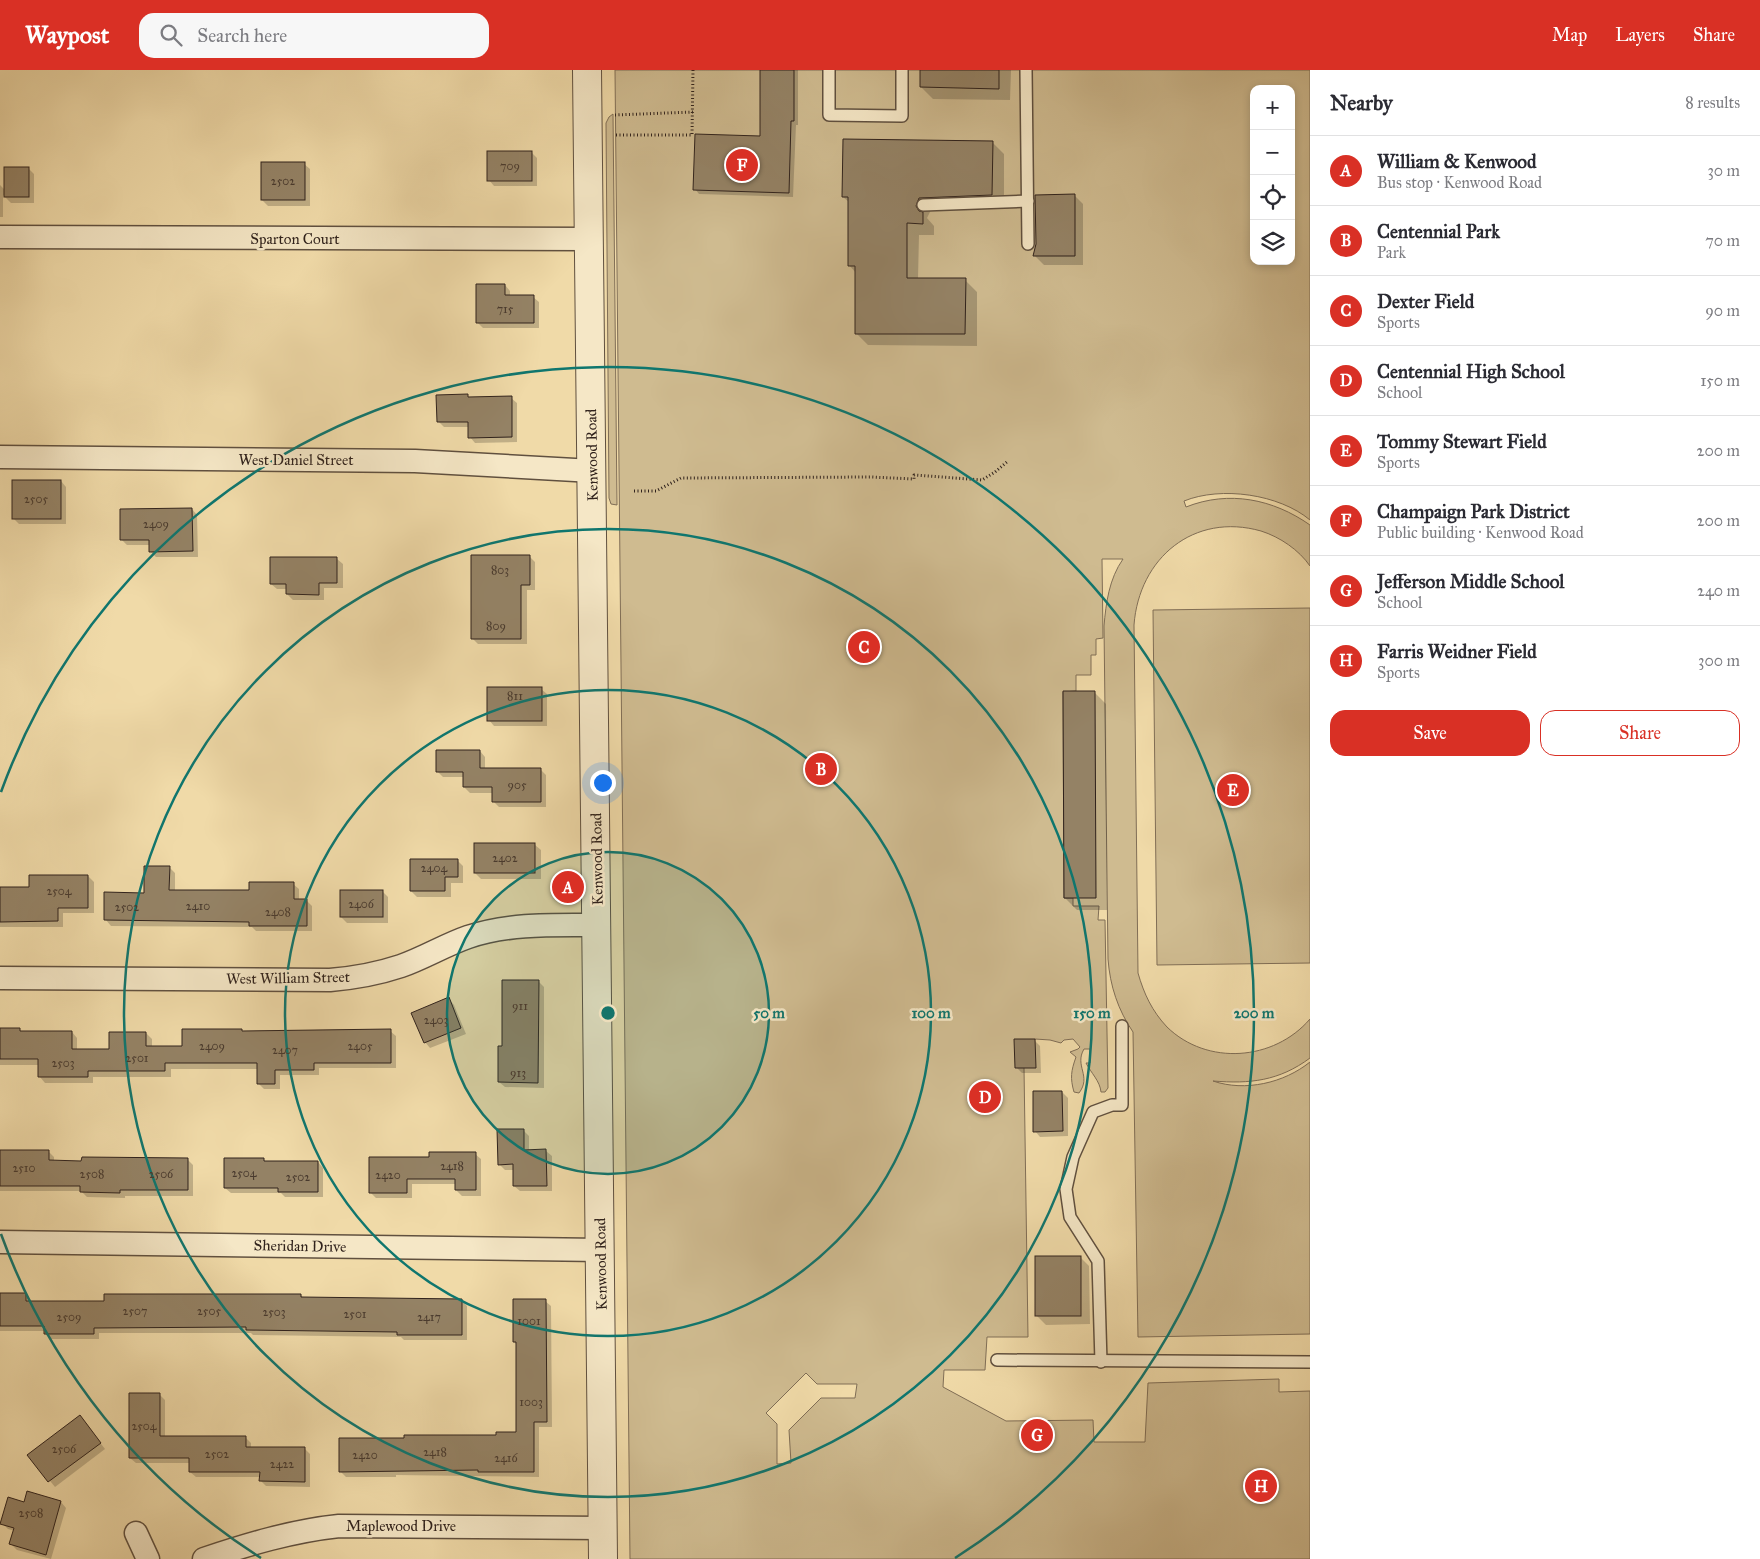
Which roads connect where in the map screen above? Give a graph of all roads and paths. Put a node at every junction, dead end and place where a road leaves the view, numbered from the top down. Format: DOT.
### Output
graph roads {
  1 [pos="587,70"];
  2 [pos="693,70"];
  3 [pos="829,70"];
  4 [pos="902,70"];
  5 [pos="1026,70"];
  6 [pos="693,112"];
  7 [pos="616,115"];
  8 [pos="616,135"];
  9 [pos="1028,201"];
  10 [pos="923,205"];
  11 [pos="0,237"];
  12 [pos="589,239"];
  13 [pos="1028,244"];
  14 [pos="0,458"];
  15 [pos="1008,461"];
  16 [pos="593,471"];
  17 [pos="634,492"];
  18 [pos="597,925"];
  19 [pos="0,978"];
  20 [pos="1122,1026"];
  21 [pos="0,1242"];
  22 [pos="601,1250"];
  23 [pos="997,1360"];
  24 [pos="1101,1362"];
  25 [pos="1310,1362"];
  26 [pos="602,1528"];
  27 [pos="136,1533"];
  28 [pos="148,1559"];
  29 [pos="204,1559"];
  30 [pos="603,1559"];
  1 -- 12 [label="street, Kenwood Road"];
  2 -- 6 [label="path"];
  3 -- 4 [label="lane"];
  5 -- 9 [label="lane"];
  6 -- 7 [label="path"];
  6 -- 8 [label="path"];
  9 -- 10 [label="lane"];
  9 -- 13 [label="lane"];
  11 -- 12 [label="street, Sparton Court"];
  12 -- 16 [label="street, Kenwood Road"];
  14 -- 16 [label="street, West Daniel Street"];
  15 -- 17 [label="path"];
  16 -- 18 [label="street, Kenwood Road"];
  18 -- 19 [label="street, West William Street"];
  18 -- 22 [label="street, Kenwood Road"];
  20 -- 24 [label="lane"];
  21 -- 22 [label="street, Sheridan Drive"];
  22 -- 26 [label="street, Kenwood Road"];
  23 -- 24 [label="lane"];
  24 -- 25 [label="lane"];
  26 -- 29 [label="street, Maplewood Drive"];
  26 -- 30 [label="street, Kenwood Road"];
  27 -- 28 [label="street"];
}
